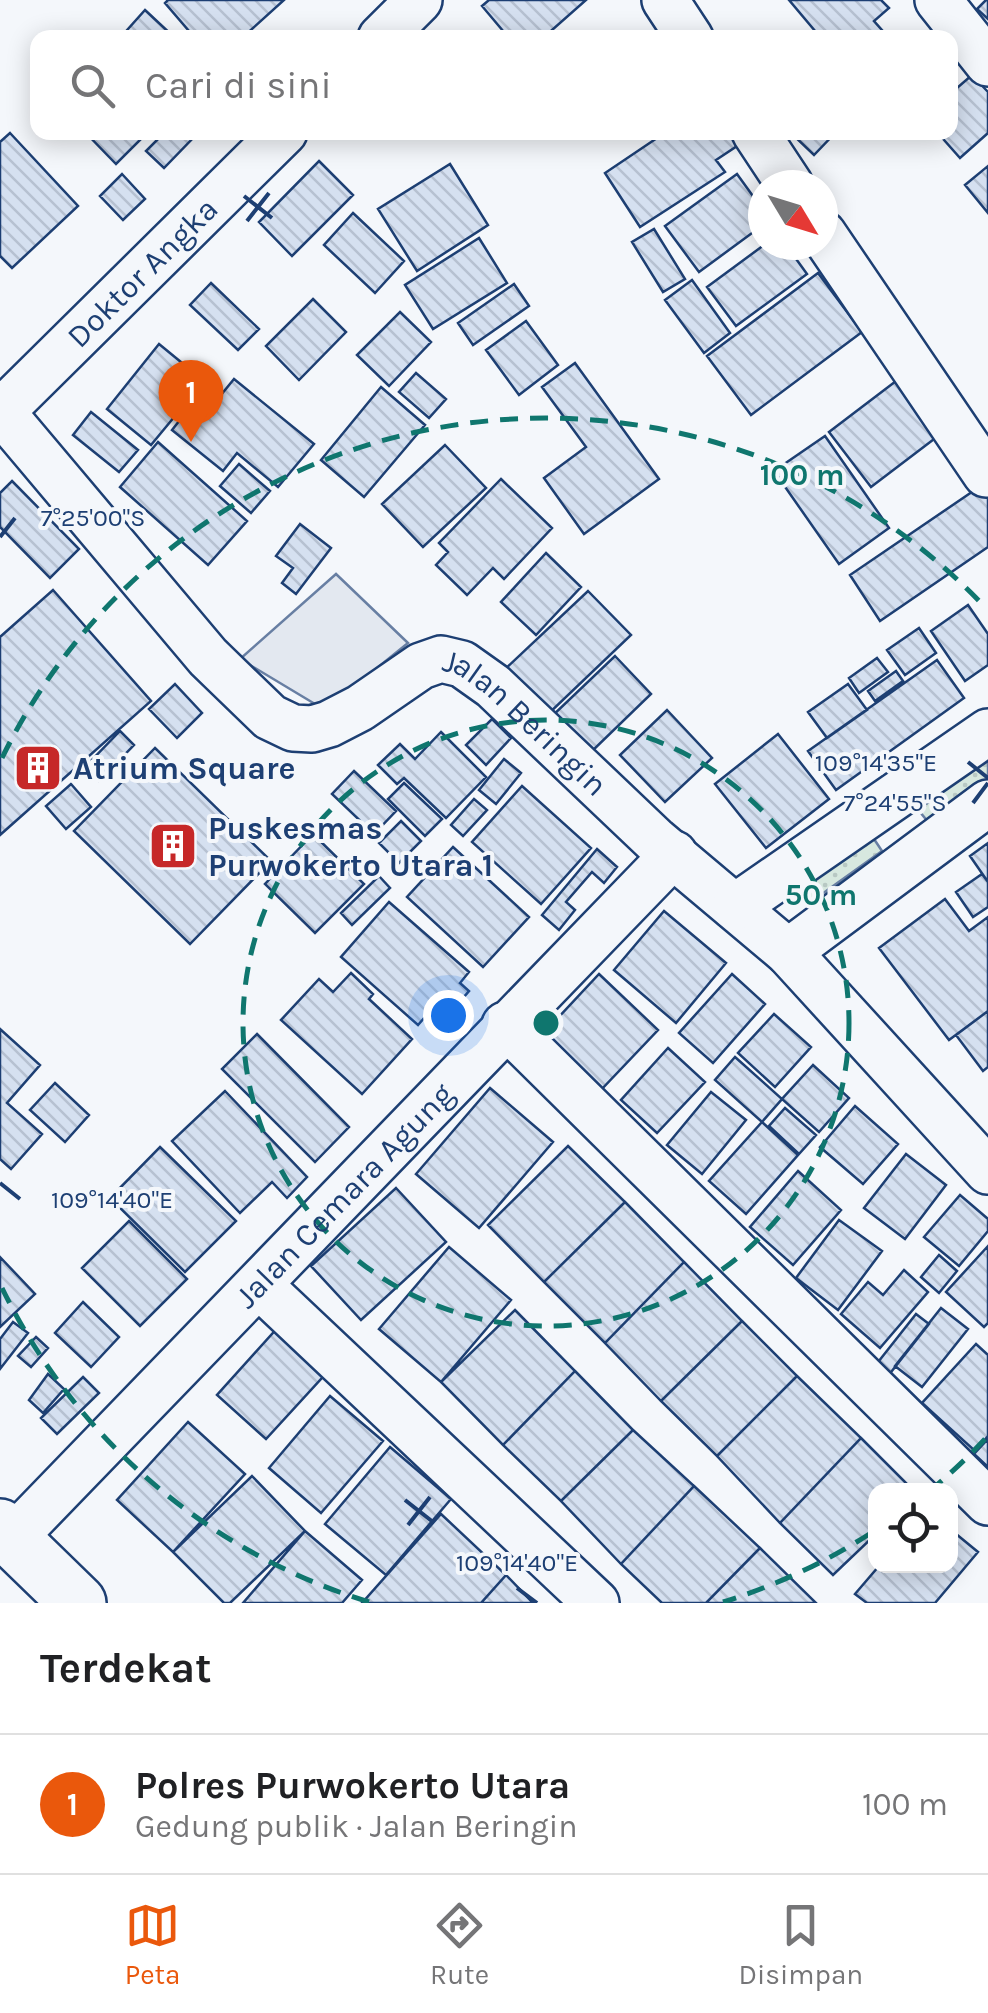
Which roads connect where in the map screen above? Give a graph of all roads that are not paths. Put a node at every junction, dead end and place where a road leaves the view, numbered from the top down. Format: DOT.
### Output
graph roads {
  1 [pos="419,0"];
  2 [pos="665,0"];
  3 [pos="938,0"];
  4 [pos="389,30"];
  5 [pos="685,30"];
  6 [pos="988,63"];
  7 [pos="276,140"];
  8 [pos="759,140"];
  9 [pos="780,170"];
  10 [pos="838,256"];
  11 [pos="0,412"];
  12 [pos="986,474"];
  13 [pos="988,732"];
  14 [pos="890,798"];
  15 [pos="988,803"];
  16 [pos="922,849"];
  17 [pos="674,854"];
  18 [pos="735,907"];
  19 [pos="788,952"];
  20 [pos="506,1025"];
  21 [pos="988,1171"];
  22 [pos="260,1286"];
  23 [pos="988,1502"];
  24 [pos="6,1533"];
  25 [pos="78,1603"];
  26 [pos="596,1603"];
  1 -- 4 [label="street"];
  2 -- 5 [label="street"];
  3 -- 6 [label="street"];
  7 -- 11 [label="street, Doktor Angka"];
  8 -- 9 [label="street"];
  10 -- 12 [label="street"];
  11 -- 17 [label="street, Jalan Beringin"];
  13 -- 14 [label="street"];
  14 -- 16 [label="street"];
  14 -- 18 [label="street"];
  15 -- 16 [label="street"];
  16 -- 19 [label="street"];
  17 -- 18 [label="street, Jalan Beringin"];
  17 -- 20 [label="street, Jalan Cemara Agung"];
  18 -- 19 [label="street, Jalan Beringin"];
  19 -- 21 [label="street, Jalan Beringin"];
  20 -- 22 [label="street, Jalan Cemara Agung"];
  20 -- 23 [label="street"];
  22 -- 24 [label="street, Jalan Cemara Agung"];
  22 -- 26 [label="street"];
  24 -- 25 [label="main road"];
}
